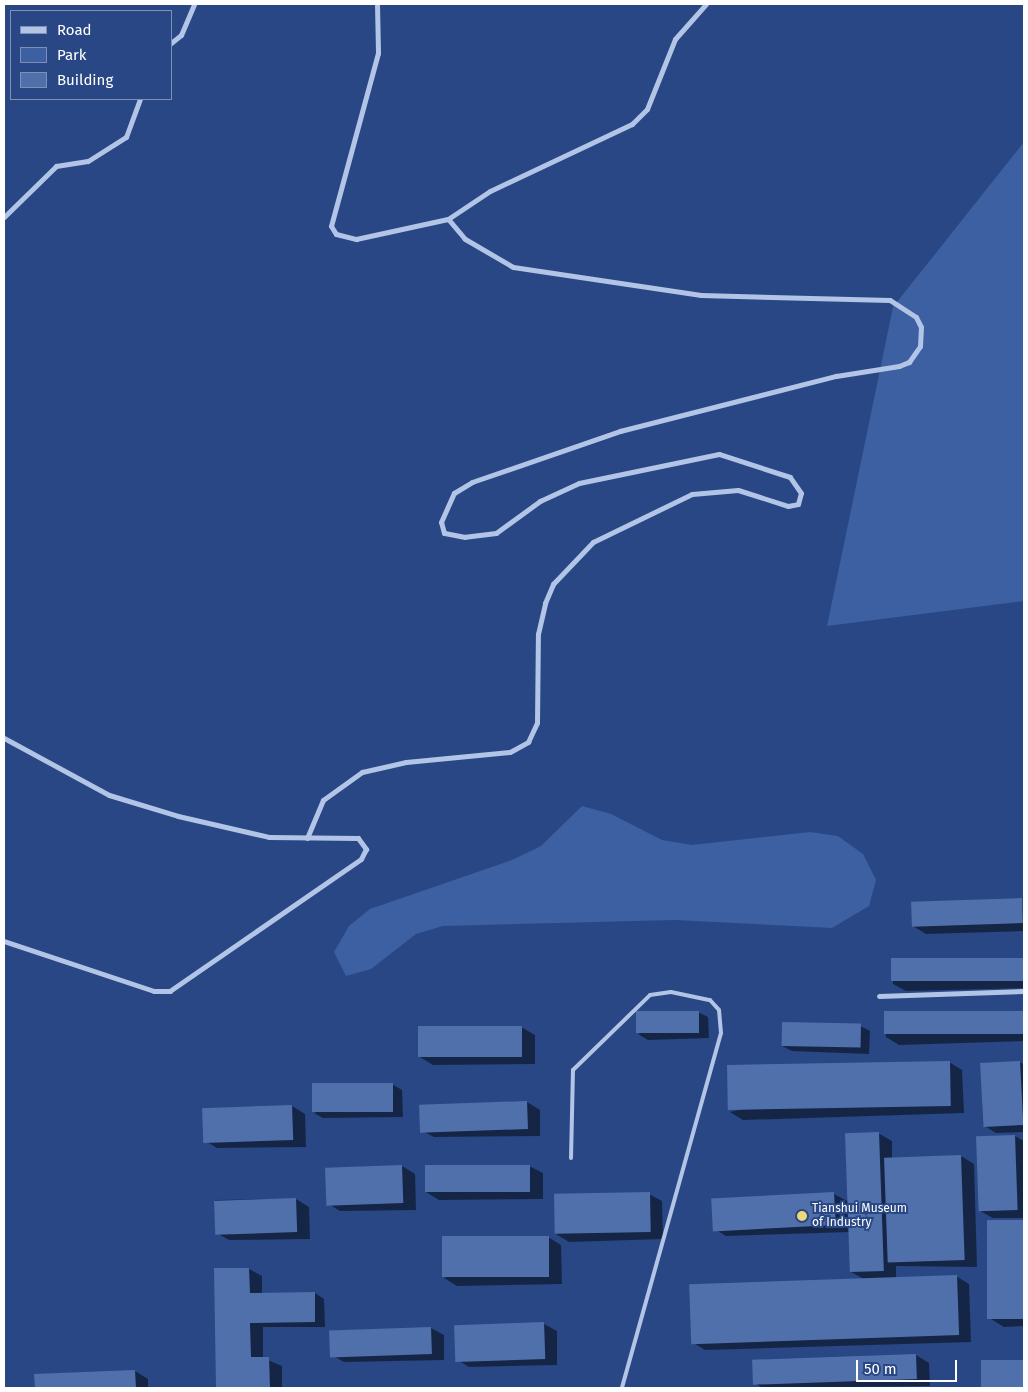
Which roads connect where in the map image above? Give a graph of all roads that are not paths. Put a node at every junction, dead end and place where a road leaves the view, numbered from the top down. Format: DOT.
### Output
graph roads {
  1 [pos="194,4"];
  2 [pos="377,4"];
  3 [pos="706,4"];
  4 [pos="172,42"];
  5 [pos="140,100"];
  6 [pos="4,217"];
  7 [pos="448,219"];
  8 [pos="4,738"];
  9 [pos="307,838"];
  10 [pos="4,941"];
  11 [pos="1024,991"];
  12 [pos="879,996"];
  13 [pos="571,1158"];
  14 [pos="622,1388"];
  1 -- 4 [label="street"];
  2 -- 7 [label="street"];
  3 -- 7 [label="street"];
  5 -- 6 [label="street"];
  7 -- 9 [label="street"];
  8 -- 9 [label="street"];
  9 -- 10 [label="street"];
  11 -- 12 [label="street"];
  13 -- 14 [label="lane"];
}
